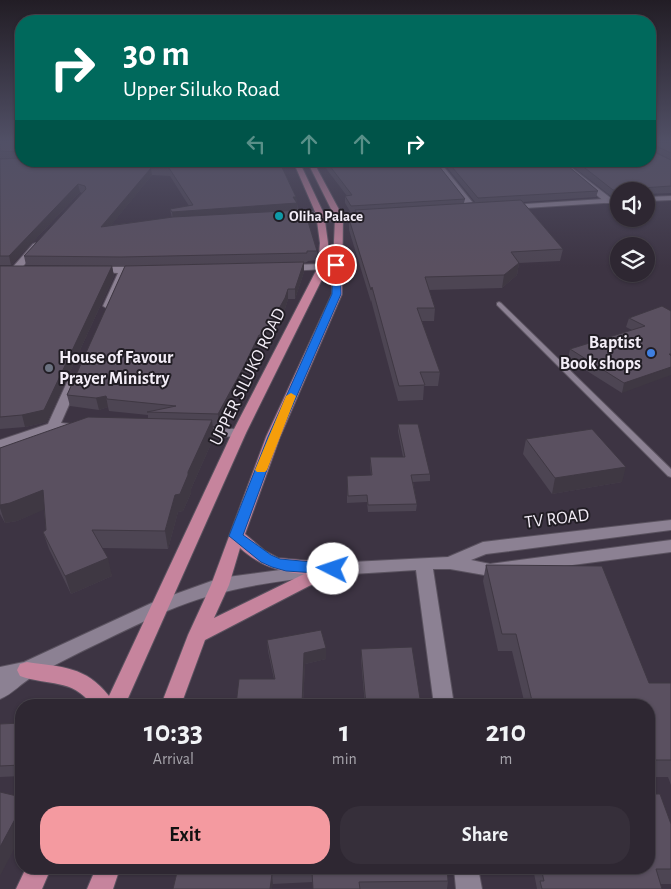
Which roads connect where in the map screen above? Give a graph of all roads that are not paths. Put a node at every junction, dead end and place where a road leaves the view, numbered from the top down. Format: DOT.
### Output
graph roads {
  1 [pos="306,183"];
  2 [pos="321,183"];
  3 [pos="452,183"];
  4 [pos="587,183"];
  5 [pos="671,198"];
  6 [pos="655,199"];
  7 [pos="609,201"];
  8 [pos="503,208"];
  9 [pos="484,209"];
  10 [pos="465,210"];
  11 [pos="474,210"];
  12 [pos="291,215"];
  13 [pos="378,215"];
  14 [pos="321,216"];
  15 [pos="339,218"];
  16 [pos="42,240"];
  17 [pos="276,268"];
  18 [pos="323,268"];
  19 [pos="16,270"];
  20 [pos="84,270"];
  21 [pos="152,270"];
  22 [pos="123,271"];
  23 [pos="499,304"];
  24 [pos="104,314"];
  25 [pos="80,366"];
  26 [pos="53,427"];
  27 [pos="92,428"];
  28 [pos="180,431"];
  29 [pos="239,433"];
  30 [pos="0,444"];
  31 [pos="671,474"];
  32 [pos="671,525"];
  33 [pos="236,536"];
  34 [pos="671,546"];
  35 [pos="424,563"];
  36 [pos="450,563"];
  37 [pos="333,569"];
  38 [pos="220,585"];
  39 [pos="162,606"];
  40 [pos="197,635"];
  41 [pos="27,670"];
  42 [pos="0,675"];
  43 [pos="0,690"];
  44 [pos="100,699"];
  45 [pos="118,699"];
  46 [pos="173,699"];
  47 [pos="443,699"];
  48 [pos="36,874"];
  49 [pos="106,874"];
  50 [pos="467,874"];
  51 [pos="29,889"];
  52 [pos="100,889"];
  53 [pos="469,889"];
  1 -- 14 [label="main road, UPPER SILUKO ROAD"];
  2 -- 15 [label="main road"];
  3 -- 11 [label="street"];
  4 -- 7 [label="street"];
  5 -- 6 [label="street"];
  7 -- 8 [label="street"];
  9 -- 11 [label="street"];
  10 -- 11 [label="street"];
  12 -- 14 [label="lane"];
  13 -- 15 [label="street"];
  14 -- 15 [label="street"];
  14 -- 18 [label="main road, UPPER SILUKO ROAD"];
  15 -- 33 [label="main road"];
  16 -- 19 [label="street"];
  17 -- 18 [label="street"];
  18 -- 29 [label="main road, UPPER SILUKO ROAD"];
  20 -- 22 [label="street"];
  21 -- 22 [label="street"];
  22 -- 24 [label="street"];
  23 -- 31 [label="lane"];
  25 -- 26 [label="street"];
  26 -- 27 [label="street"];
  26 -- 30 [label="street"];
  28 -- 29 [label="street"];
  29 -- 39 [label="main road, UPPER SILUKO ROAD"];
  32 -- 36 [label="street, TV ROAD"];
  33 -- 37 [label="main road"];
  33 -- 38 [label="main road"];
  34 -- 36 [label="street, TV ROAD"];
  35 -- 36 [label="street, TV ROAD"];
  35 -- 37 [label="street, TV ROAD"];
  35 -- 47 [label="street"];
  37 -- 38 [label="street, TV ROAD"];
  37 -- 40 [label="main road"];
  38 -- 39 [label="street, TV ROAD"];
  38 -- 40 [label="main road"];
  39 -- 41 [label="street, TV ROAD"];
  39 -- 45 [label="main road, UPPER SILUKO ROAD"];
  40 -- 46 [label="main road"];
  41 -- 42 [label="street"];
  41 -- 43 [label="street"];
  41 -- 44 [label="main road"];
  48 -- 51 [label="main road"];
  49 -- 52 [label="main road"];
  50 -- 53 [label="street"];
}
